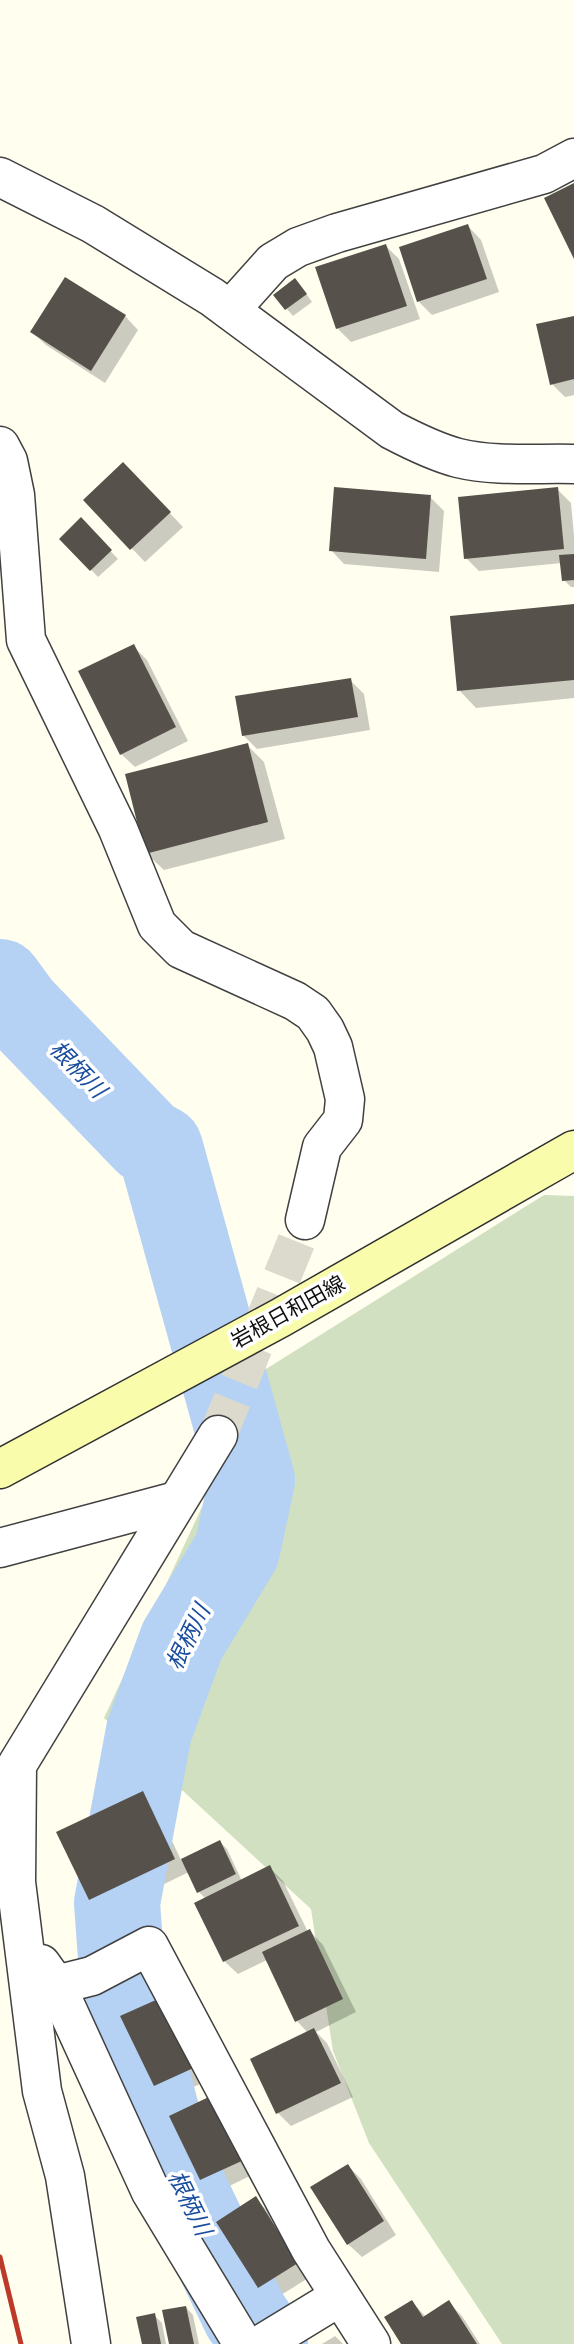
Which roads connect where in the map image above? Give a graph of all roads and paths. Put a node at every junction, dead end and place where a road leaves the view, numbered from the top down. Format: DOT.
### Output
graph roads {
  1 [pos="574,158"];
  2 [pos="0,177"];
  3 [pos="230,310"];
  4 [pos="0,446"];
  5 [pos="574,464"];
  6 [pos="574,1150"];
  7 [pos="305,1220"];
  8 [pos="218,1435"];
  9 [pos="0,1469"];
  10 [pos="176,1501"];
  11 [pos="0,1548"];
  12 [pos="23,1939"];
  13 [pos="56,1985"];
  14 [pos="329,2304"];
  15 [pos="92,2344"];
  16 [pos="243,2344"];
  17 [pos="262,2344"];
  18 [pos="371,2344"];
  1 -- 3 [label="street"];
  2 -- 3 [label="street"];
  3 -- 5 [label="street"];
  4 -- 7 [label="street"];
  6 -- 9 [label="main road, 岩根日和田線"];
  8 -- 10 [label="street"];
  10 -- 11 [label="street"];
  10 -- 12 [label="street"];
  12 -- 13 [label="street"];
  12 -- 15 [label="street"];
  13 -- 14 [label="street"];
  13 -- 16 [label="street"];
  14 -- 17 [label="street"];
  14 -- 18 [label="street"];
}
